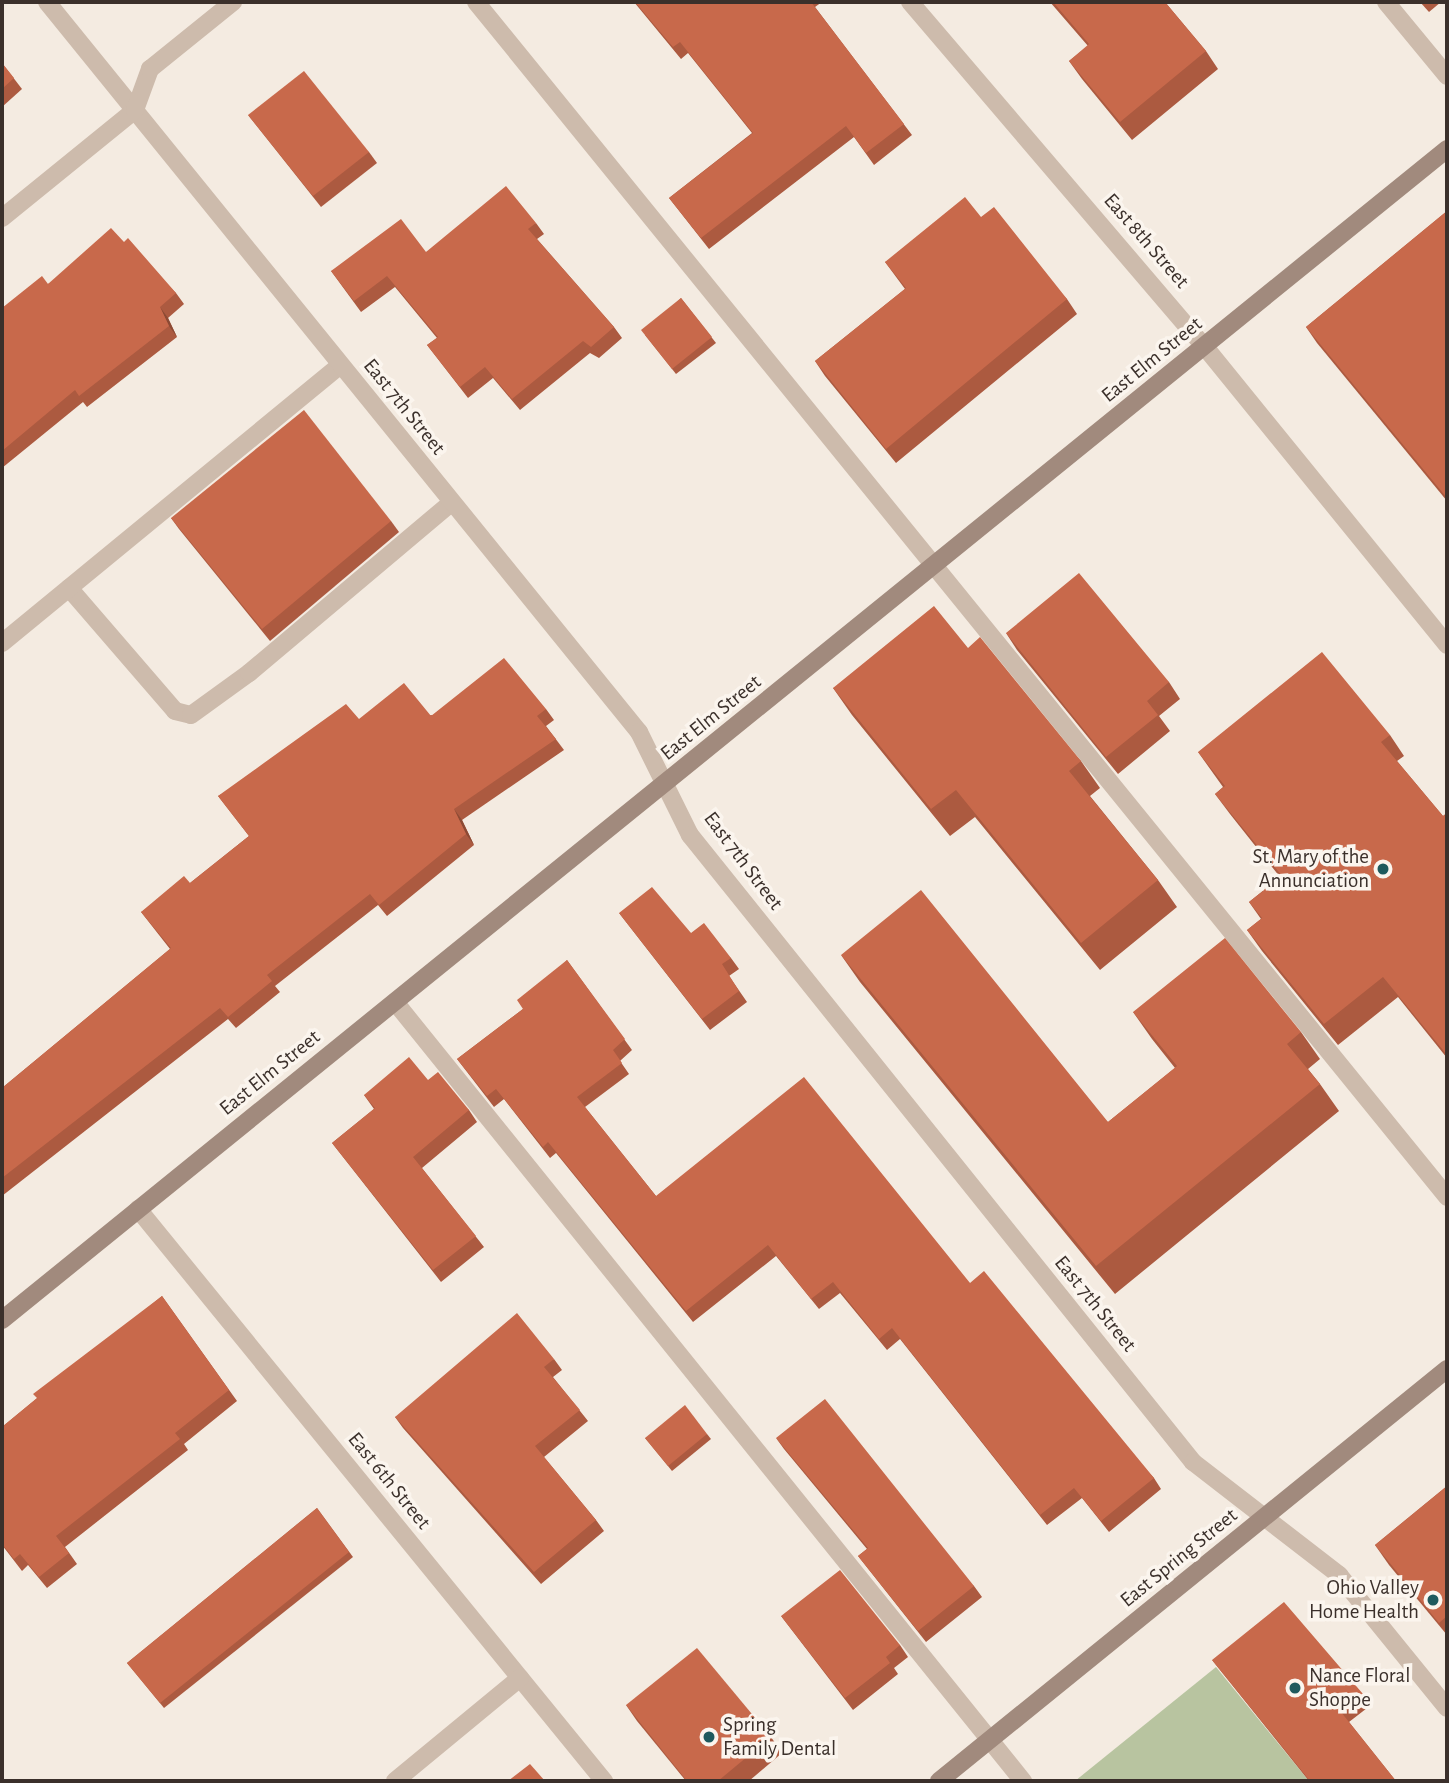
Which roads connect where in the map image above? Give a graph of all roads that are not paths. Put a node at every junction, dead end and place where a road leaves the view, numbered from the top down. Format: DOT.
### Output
graph roads {
  1 [pos="47,2"];
  2 [pos="233,2"];
  3 [pos="476,2"];
  4 [pos="911,2"];
  5 [pos="1386,2"];
  6 [pos="1447,76"];
  7 [pos="135,110"];
  8 [pos="1447,149"];
  9 [pos="2,218"];
  10 [pos="1205,346"];
  11 [pos="341,365"];
  12 [pos="452,502"];
  13 [pos="934,564"];
  14 [pos="69,588"];
  15 [pos="2,643"];
  16 [pos="1447,645"];
  17 [pos="666,785"];
  18 [pos="395,1002"];
  19 [pos="1447,1197"];
  20 [pos="138,1209"];
  21 [pos="2,1320"];
  22 [pos="1447,1369"];
  23 [pos="1264,1518"];
  24 [pos="520,1678"];
  25 [pos="1447,1708"];
  26 [pos="989,1740"];
  27 [pos="395,1781"];
  28 [pos="604,1781"];
  29 [pos="939,1781"];
  30 [pos="1023,1781"];
  1 -- 7 [label="street, East 7th Street"];
  2 -- 7 [label="street"];
  3 -- 13 [label="street"];
  4 -- 10 [label="street, East 8th Street"];
  5 -- 6 [label="street"];
  7 -- 9 [label="street"];
  7 -- 11 [label="street, East 7th Street"];
  8 -- 10 [label="main road, East Elm Street"];
  10 -- 13 [label="main road, East Elm Street"];
  10 -- 16 [label="street, East 8th Street"];
  11 -- 12 [label="street, East 7th Street"];
  11 -- 14 [label="street"];
  12 -- 14 [label="street"];
  12 -- 17 [label="street, East 7th Street"];
  13 -- 17 [label="main road, East Elm Street"];
  13 -- 19 [label="street"];
  14 -- 15 [label="street"];
  17 -- 18 [label="main road, East Elm Street"];
  17 -- 23 [label="street, East 7th Street"];
  18 -- 20 [label="main road, East Elm Street"];
  18 -- 26 [label="street"];
  20 -- 21 [label="main road, East Elm Street"];
  20 -- 24 [label="street, East 6th Street"];
  22 -- 23 [label="main road, East Spring Street"];
  23 -- 25 [label="street, East 7th Street"];
  23 -- 26 [label="main road, East Spring Street"];
  24 -- 27 [label="street"];
  24 -- 28 [label="street, East 6th Street"];
  26 -- 29 [label="main road, East Spring Street"];
  26 -- 30 [label="street"];
}
